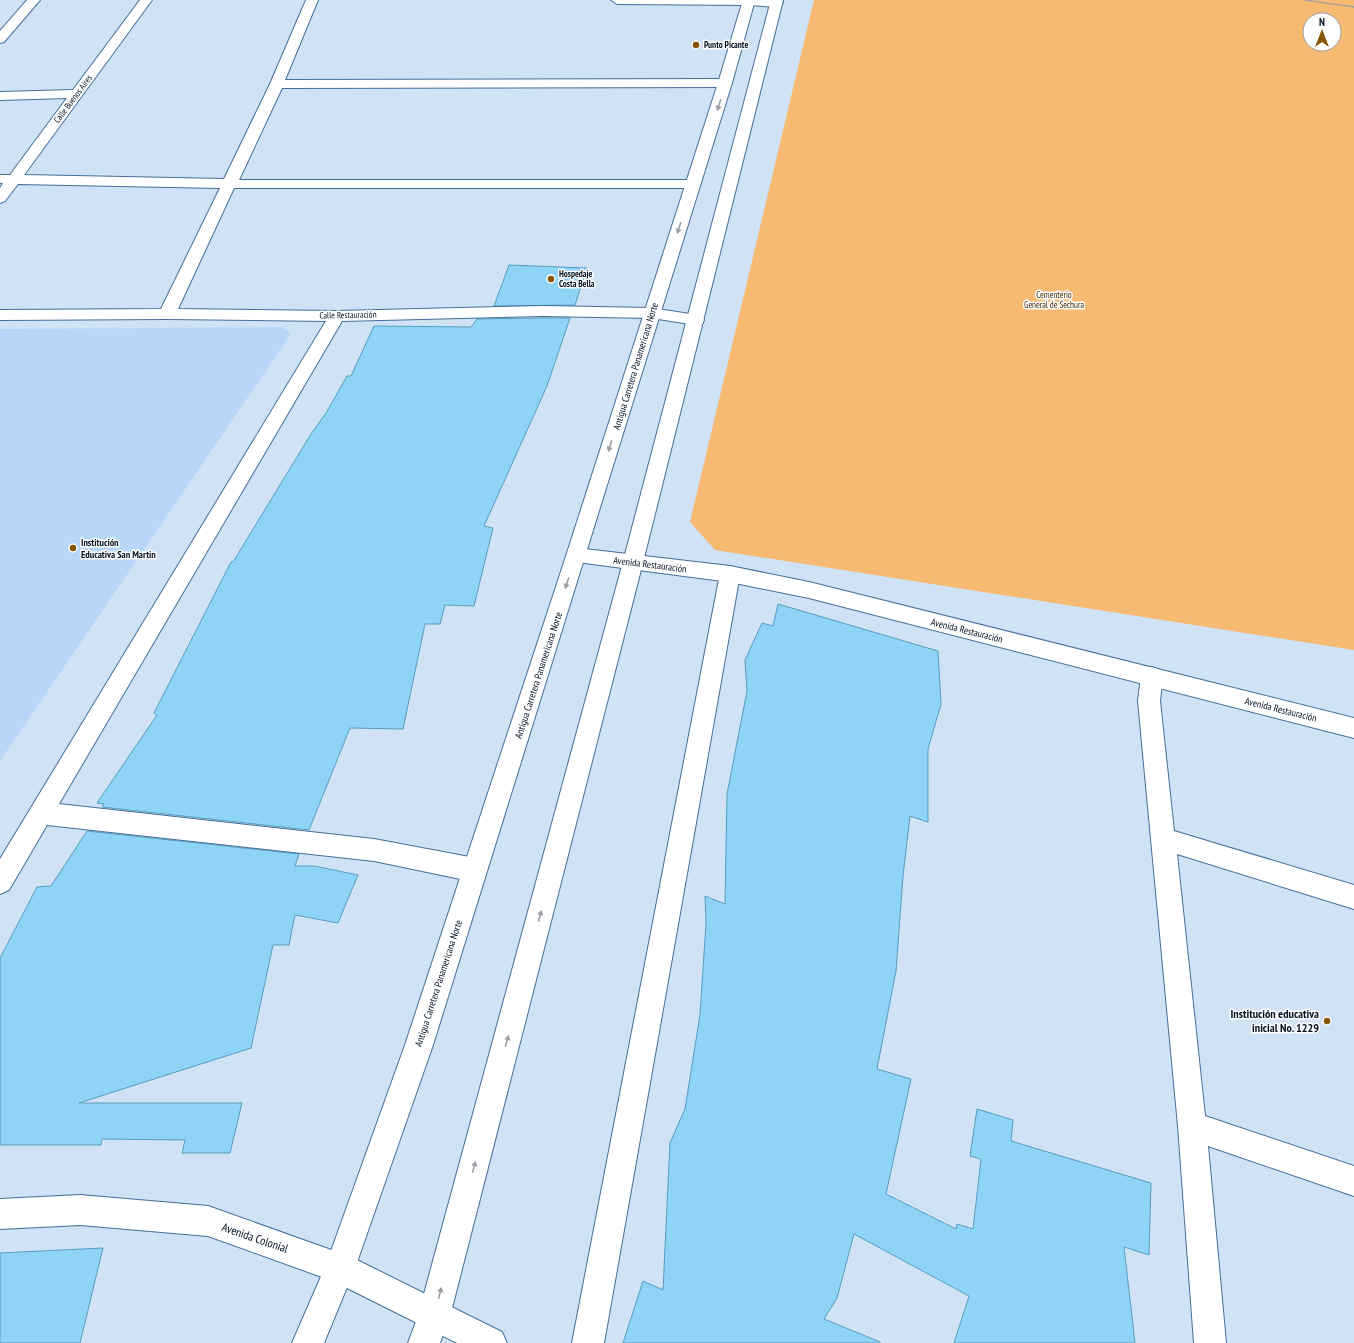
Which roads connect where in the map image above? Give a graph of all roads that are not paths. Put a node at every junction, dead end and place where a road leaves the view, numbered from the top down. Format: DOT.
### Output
graph roads {
  1 [pos="34,0"];
  2 [pos="146,0"];
  3 [pos="312,0"];
  4 [pos="617,0"];
  5 [pos="749,0"];
  6 [pos="777,1"];
  7 [pos="0,39"];
  8 [pos="277,84"];
  9 [pos="725,84"];
  10 [pos="77,94"];
  11 [pos="0,96"];
  12 [pos="6,179"];
  13 [pos="230,184"];
  14 [pos="693,184"];
  15 [pos="0,198"];
  16 [pos="652,313"];
  17 [pos="167,314"];
  18 [pos="0,315"];
  19 [pos="337,316"];
  20 [pos="696,320"];
  21 [pos="576,556"];
  22 [pos="633,562"];
  23 [pos="730,574"];
  24 [pos="1152,676"];
  25 [pos="1354,728"];
  26 [pos="41,813"];
  27 [pos="1164,839"];
  28 [pos="475,870"];
  29 [pos="0,882"];
  30 [pos="1354,897"];
  31 [pos="1192,1126"];
  32 [pos="1354,1181"];
  33 [pos="0,1214"];
  34 [pos="340,1268"];
  35 [pos="429,1329"];
  36 [pos="308,1343"];
  37 [pos="491,1343"];
  38 [pos="588,1343"];
  39 [pos="1210,1343"];
  1 -- 7 [label="street"];
  2 -- 10 [label="street, Calle Buenos Aires"];
  3 -- 8 [label="street"];
  4 -- 5 [label="street"];
  5 -- 6 [label="street"];
  5 -- 9 [label="street, Antigua Carretera Panamericana Norte"];
  6 -- 20 [label="street"];
  8 -- 9 [label="street"];
  8 -- 13 [label="street"];
  9 -- 14 [label="street, Antigua Carretera Panamericana Norte, one-way"];
  10 -- 11 [label="street"];
  10 -- 12 [label="street, Calle Buenos Aires"];
  12 -- 13 [label="street"];
  12 -- 15 [label="street, Calle Buenos Aires"];
  13 -- 14 [label="street"];
  13 -- 17 [label="street"];
  14 -- 16 [label="street, Antigua Carretera Panamericana Norte, one-way"];
  16 -- 19 [label="street, Calle Restauración"];
  16 -- 20 [label="street, Calle Restauración"];
  16 -- 21 [label="street, Antigua Carretera Panamericana Norte, one-way"];
  17 -- 18 [label="street, Calle Restauración"];
  17 -- 19 [label="street, Calle Restauración"];
  19 -- 26 [label="street"];
  20 -- 22 [label="street"];
  21 -- 22 [label="street, Avenida Restauración"];
  21 -- 28 [label="street, Antigua Carretera Panamericana Norte, one-way"];
  22 -- 23 [label="street, Avenida Restauración"];
  35 -- 22 [label="street, one-way"];
  23 -- 24 [label="street, Avenida Restauración"];
  23 -- 38 [label="street"];
  24 -- 25 [label="street, Avenida Restauración"];
  24 -- 27 [label="street"];
  26 -- 28 [label="street"];
  26 -- 29 [label="street"];
  27 -- 30 [label="street"];
  27 -- 31 [label="street"];
  28 -- 34 [label="street, Antigua Carretera Panamericana Norte"];
  31 -- 32 [label="street"];
  31 -- 39 [label="street"];
  33 -- 34 [label="street, Avenida Colonial"];
  34 -- 35 [label="street, Avenida Colonial"];
  34 -- 36 [label="street, Antigua Carretera Panamericana Norte"];
  35 -- 37 [label="street, Avenida Colonial"];
}
